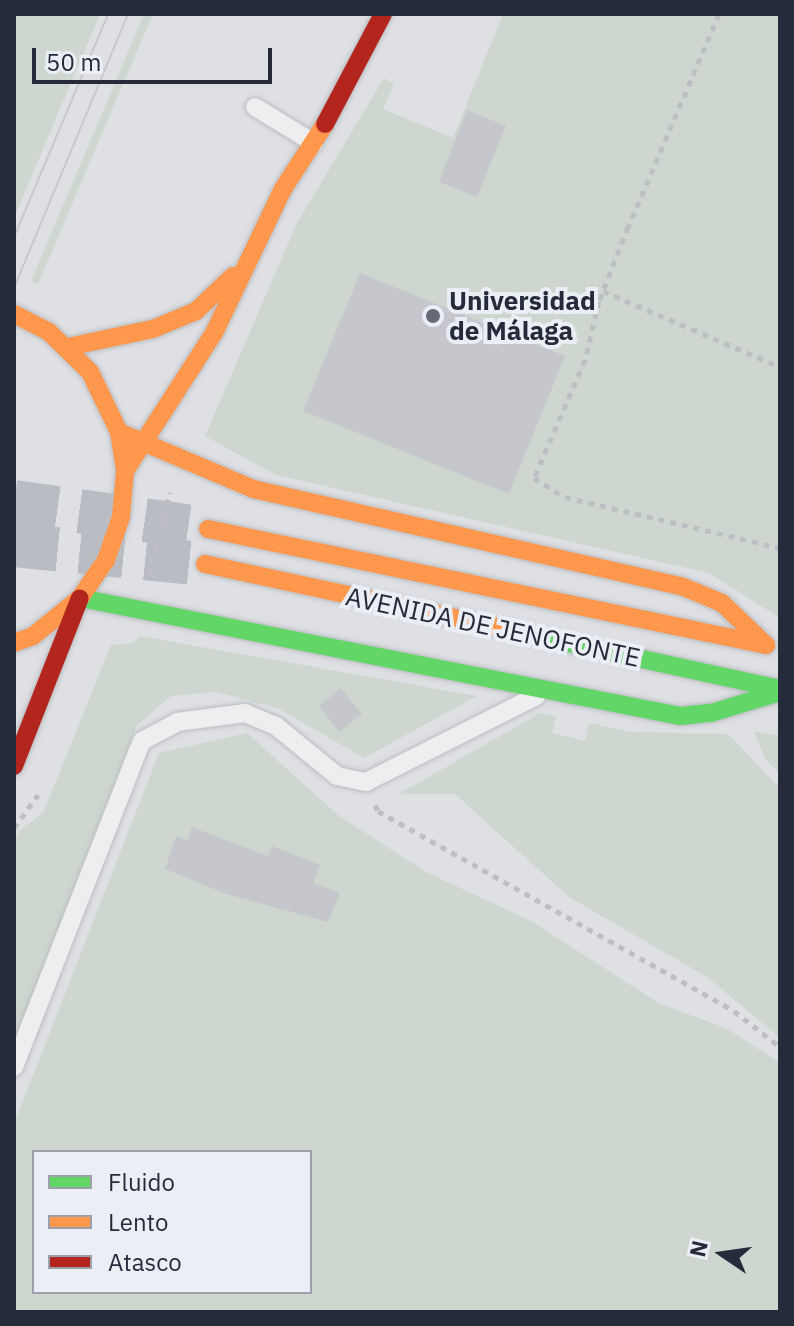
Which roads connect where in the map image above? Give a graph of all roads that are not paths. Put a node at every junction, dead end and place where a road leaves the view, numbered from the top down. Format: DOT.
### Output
graph roads {
  1 [pos="383,14"];
  2 [pos="255,107"];
  3 [pos="314,143"];
  4 [pos="258,236"];
  5 [pos="14,314"];
  6 [pos="68,347"];
  7 [pos="119,432"];
  8 [pos="146,444"];
  9 [pos="125,471"];
  10 [pos="208,529"];
  11 [pos="205,564"];
  12 [pos="80,598"];
  13 [pos="14,643"];
  14 [pos="773,646"];
  15 [pos="780,691"];
  16 [pos="542,692"];
  17 [pos="14,766"];
  18 [pos="14,1067"];
  1 -- 3 [label="main road"];
  2 -- 3 [label="lane"];
  3 -- 4 [label="main road"];
  4 -- 6 [label="main road"];
  4 -- 8 [label="main road"];
  5 -- 6 [label="main road"];
  6 -- 7 [label="main road"];
  7 -- 8 [label="main road"];
  7 -- 9 [label="main road"];
  8 -- 9 [label="main road"];
  8 -- 14 [label="main road"];
  9 -- 12 [label="main road"];
  10 -- 14 [label="main road, AVENIDA DE JENOFONTE"];
  11 -- 15 [label="main road, AVENIDA DE JENOFONTE"];
  12 -- 13 [label="main road"];
  12 -- 16 [label="main road"];
  12 -- 17 [label="main road"];
  15 -- 16 [label="main road"];
  16 -- 18 [label="lane"];
}
